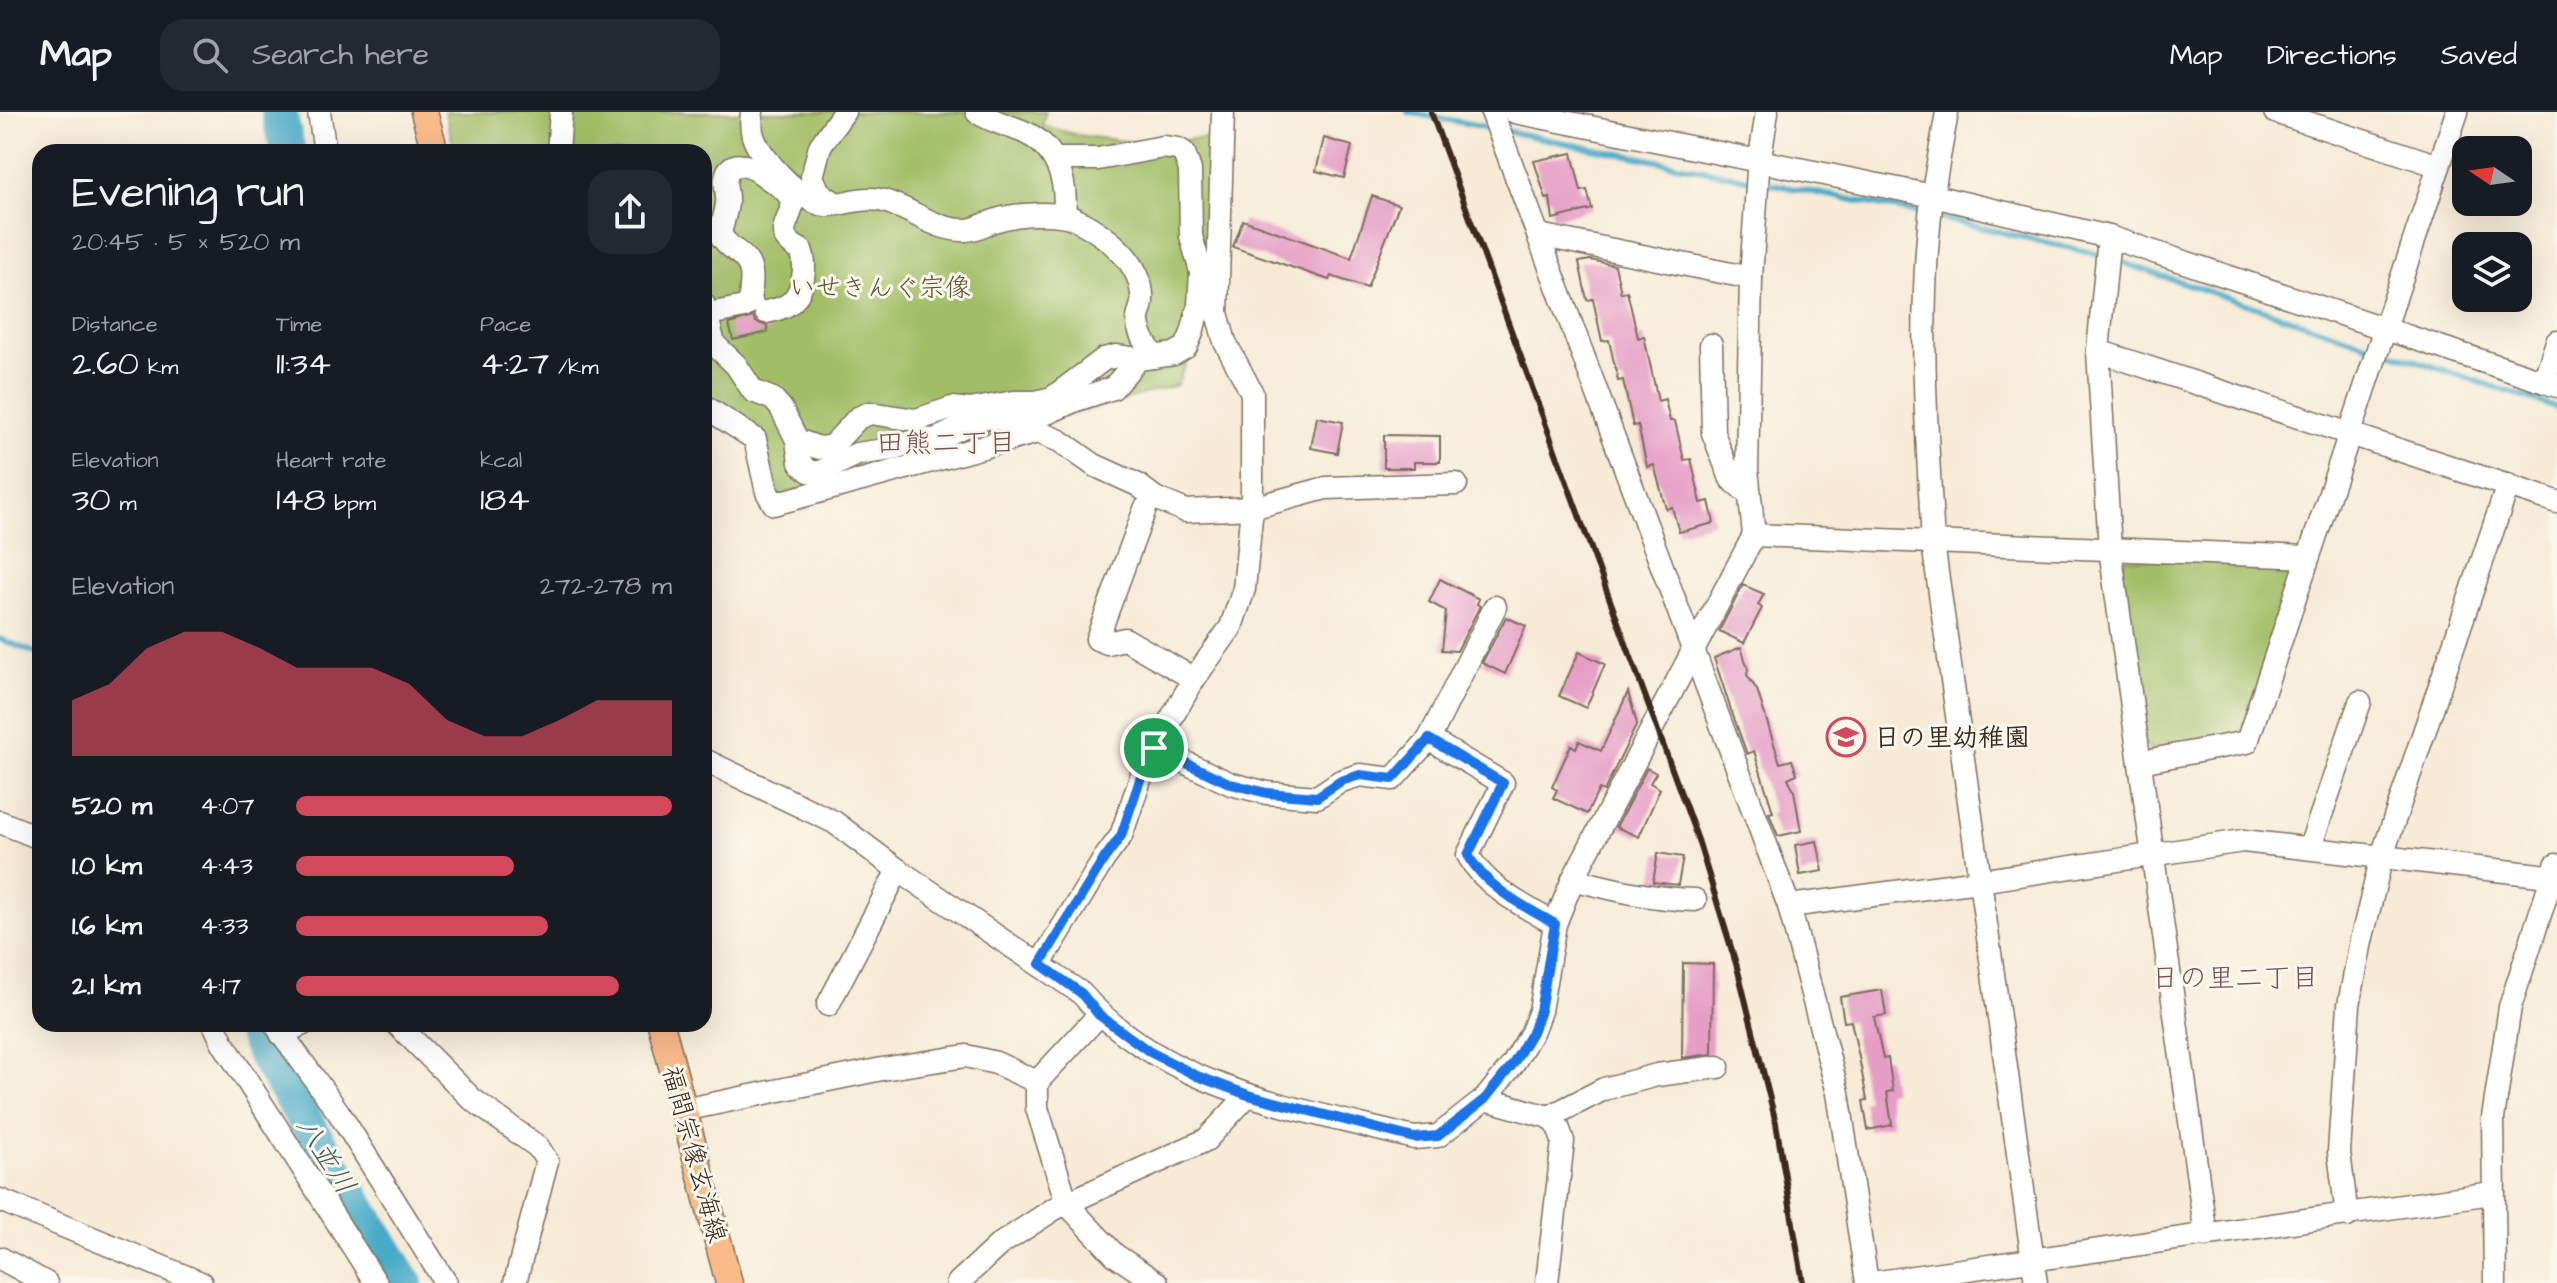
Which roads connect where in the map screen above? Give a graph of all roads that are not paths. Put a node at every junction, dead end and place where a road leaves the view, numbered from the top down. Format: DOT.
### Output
graph roads {
  1 [pos="319,112"];
  2 [pos="424,112"];
  3 [pos="561,112"];
  4 [pos="752,112"];
  5 [pos="844,112"];
  6 [pos="977,112"];
  7 [pos="1223,112"];
  8 [pos="1767,112"];
  9 [pos="1947,112"];
  10 [pos="2275,112"];
  11 [pos="2457,112"];
  12 [pos="1597,120"];
  13 [pos="1501,121"];
  14 [pos="324,144"];
  15 [pos="433,144"];
  16 [pos="559,144"];
  17 [pos="1055,159"];
  18 [pos="2439,166"];
  19 [pos="1758,174"];
  20 [pos="1932,199"];
  21 [pos="835,203"];
  22 [pos="1064,214"];
  23 [pos="1539,235"];
  24 [pos="2108,250"];
  25 [pos="1209,273"];
  26 [pos="1751,278"];
  27 [pos="712,310"];
  28 [pos="766,312"];
  29 [pos="2385,327"];
  30 [pos="712,331"];
  31 [pos="2557,342"];
  32 [pos="1711,345"];
  33 [pos="2098,351"];
  34 [pos="1146,358"];
  35 [pos="2550,384"];
  36 [pos="712,411"];
  37 [pos="977,413"];
  38 [pos="2351,433"];
  39 [pos="797,440"];
  40 [pos="1456,484"];
  41 [pos="2508,485"];
  42 [pos="1749,494"];
  43 [pos="2557,502"];
  44 [pos="1252,508"];
  45 [pos="1145,509"];
  46 [pos="1754,535"];
  47 [pos="1933,543"];
  48 [pos="2110,549"];
  49 [pos="2308,557"];
  50 [pos="1495,607"];
  51 [pos="1694,652"];
  52 [pos="1194,679"];
  53 [pos="2360,702"];
  54 [pos="1429,739"];
  55 [pos="1154,748"];
  56 [pos="2140,762"];
  57 [pos="712,764"];
  58 [pos="0,822"];
  59 [pos="32,835"];
  60 [pos="2310,847"];
  61 [pos="2153,855"];
  62 [pos="2382,856"];
  63 [pos="898,870"];
  64 [pos="2555,872"];
  65 [pos="1573,879"];
  66 [pos="1979,881"];
  67 [pos="1695,900"];
  68 [pos="1789,906"];
  69 [pos="1555,924"];
  70 [pos="1040,964"];
  71 [pos="828,1005"];
  72 [pos="1099,1015"];
  73 [pos="218,1032"];
  74 [pos="280,1032"];
  75 [pos="405,1032"];
  76 [pos="663,1032"];
  77 [pos="1718,1067"];
  78 [pos="1037,1082"];
  79 [pos="1248,1095"];
  80 [pos="1485,1099"];
  81 [pos="683,1110"];
  82 [pos="1549,1117"];
  83 [pos="2492,1193"];
  84 [pos="0,1200"];
  85 [pos="1067,1204"];
  86 [pos="2347,1216"];
  87 [pos="2206,1236"];
  88 [pos="0,1258"];
  89 [pos="2035,1272"];
  90 [pos="46,1283"];
  91 [pos="201,1283"];
  92 [pos="376,1283"];
  93 [pos="446,1283"];
  94 [pos="515,1283"];
  95 [pos="729,1283"];
  96 [pos="958,1283"];
  97 [pos="1157,1283"];
  98 [pos="1547,1283"];
  99 [pos="1870,1283"];
  100 [pos="2495,1283"];
  1 -- 14 [label="street"];
  2 -- 15 [label="main road"];
  3 -- 16 [label="street"];
  4 -- 21 [label="street"];
  5 -- 21 [label="street"];
  6 -- 17 [label="street"];
  7 -- 25 [label="street"];
  8 -- 19 [label="street"];
  9 -- 20 [label="street"];
  10 -- 18 [label="street"];
  11 -- 18 [label="street"];
  12 -- 13 [label="street"];
  12 -- 19 [label="street"];
  13 -- 23 [label="street"];
  17 -- 22 [label="street"];
  17 -- 25 [label="street"];
  18 -- 29 [label="street"];
  19 -- 20 [label="street"];
  19 -- 26 [label="street"];
  20 -- 24 [label="street"];
  20 -- 47 [label="street"];
  21 -- 22 [label="street"];
  22 -- 34 [label="street"];
  23 -- 26 [label="street"];
  23 -- 51 [label="street"];
  24 -- 29 [label="street"];
  24 -- 33 [label="street"];
  25 -- 34 [label="street"];
  25 -- 44 [label="street"];
  26 -- 42 [label="street"];
  27 -- 28 [label="street"];
  29 -- 35 [label="street"];
  29 -- 38 [label="street"];
  30 -- 39 [label="street"];
  31 -- 35 [label="street"];
  32 -- 42 [label="street"];
  33 -- 38 [label="street"];
  33 -- 48 [label="street"];
  34 -- 37 [label="street"];
  36 -- 44 [label="street"];
  37 -- 39 [label="street"];
  37 -- 39 [label="street"];
  38 -- 41 [label="street"];
  38 -- 49 [label="street"];
  40 -- 44 [label="street"];
  41 -- 43 [label="street"];
  41 -- 62 [label="street"];
  42 -- 46 [label="street"];
  44 -- 52 [label="street"];
  45 -- 52 [label="street"];
  46 -- 47 [label="street"];
  46 -- 51 [label="street"];
  47 -- 48 [label="street"];
  47 -- 66 [label="street"];
  48 -- 49 [label="street"];
  48 -- 56 [label="street"];
  49 -- 56 [label="street"];
  50 -- 54 [label="street"];
  51 -- 65 [label="street"];
  51 -- 68 [label="street"];
  52 -- 55 [label="street"];
  53 -- 60 [label="street"];
  54 -- 55 [label="street"];
  54 -- 69 [label="street"];
  55 -- 70 [label="street"];
  56 -- 61 [label="street"];
  57 -- 63 [label="street"];
  58 -- 59 [label="street"];
  60 -- 61 [label="street"];
  60 -- 62 [label="street"];
  61 -- 66 [label="street"];
  61 -- 87 [label="street"];
  62 -- 64 [label="street"];
  62 -- 86 [label="street"];
  63 -- 70 [label="street"];
  63 -- 71 [label="street"];
  64 -- 83 [label="street"];
  65 -- 67 [label="street"];
  65 -- 69 [label="street"];
  66 -- 68 [label="street"];
  66 -- 89 [label="street"];
  68 -- 99 [label="street"];
  69 -- 80 [label="street"];
  70 -- 72 [label="street"];
  72 -- 78 [label="street"];
  72 -- 79 [label="street"];
  73 -- 92 [label="street"];
  74 -- 93 [label="street"];
  75 -- 94 [label="street"];
  76 -- 81 [label="main road, 福間宗像玄海線"];
  77 -- 82 [label="street"];
  78 -- 81 [label="street"];
  78 -- 85 [label="street"];
  79 -- 80 [label="street"];
  79 -- 85 [label="street"];
  80 -- 82 [label="street"];
  81 -- 95 [label="main road, 福間宗像玄海線"];
  82 -- 98 [label="street"];
  83 -- 86 [label="street"];
  83 -- 100 [label="street"];
  84 -- 91 [label="street"];
  85 -- 96 [label="street"];
  85 -- 97 [label="street"];
  86 -- 87 [label="street"];
  87 -- 89 [label="street"];
  88 -- 90 [label="street"];
  89 -- 99 [label="street"];
}
